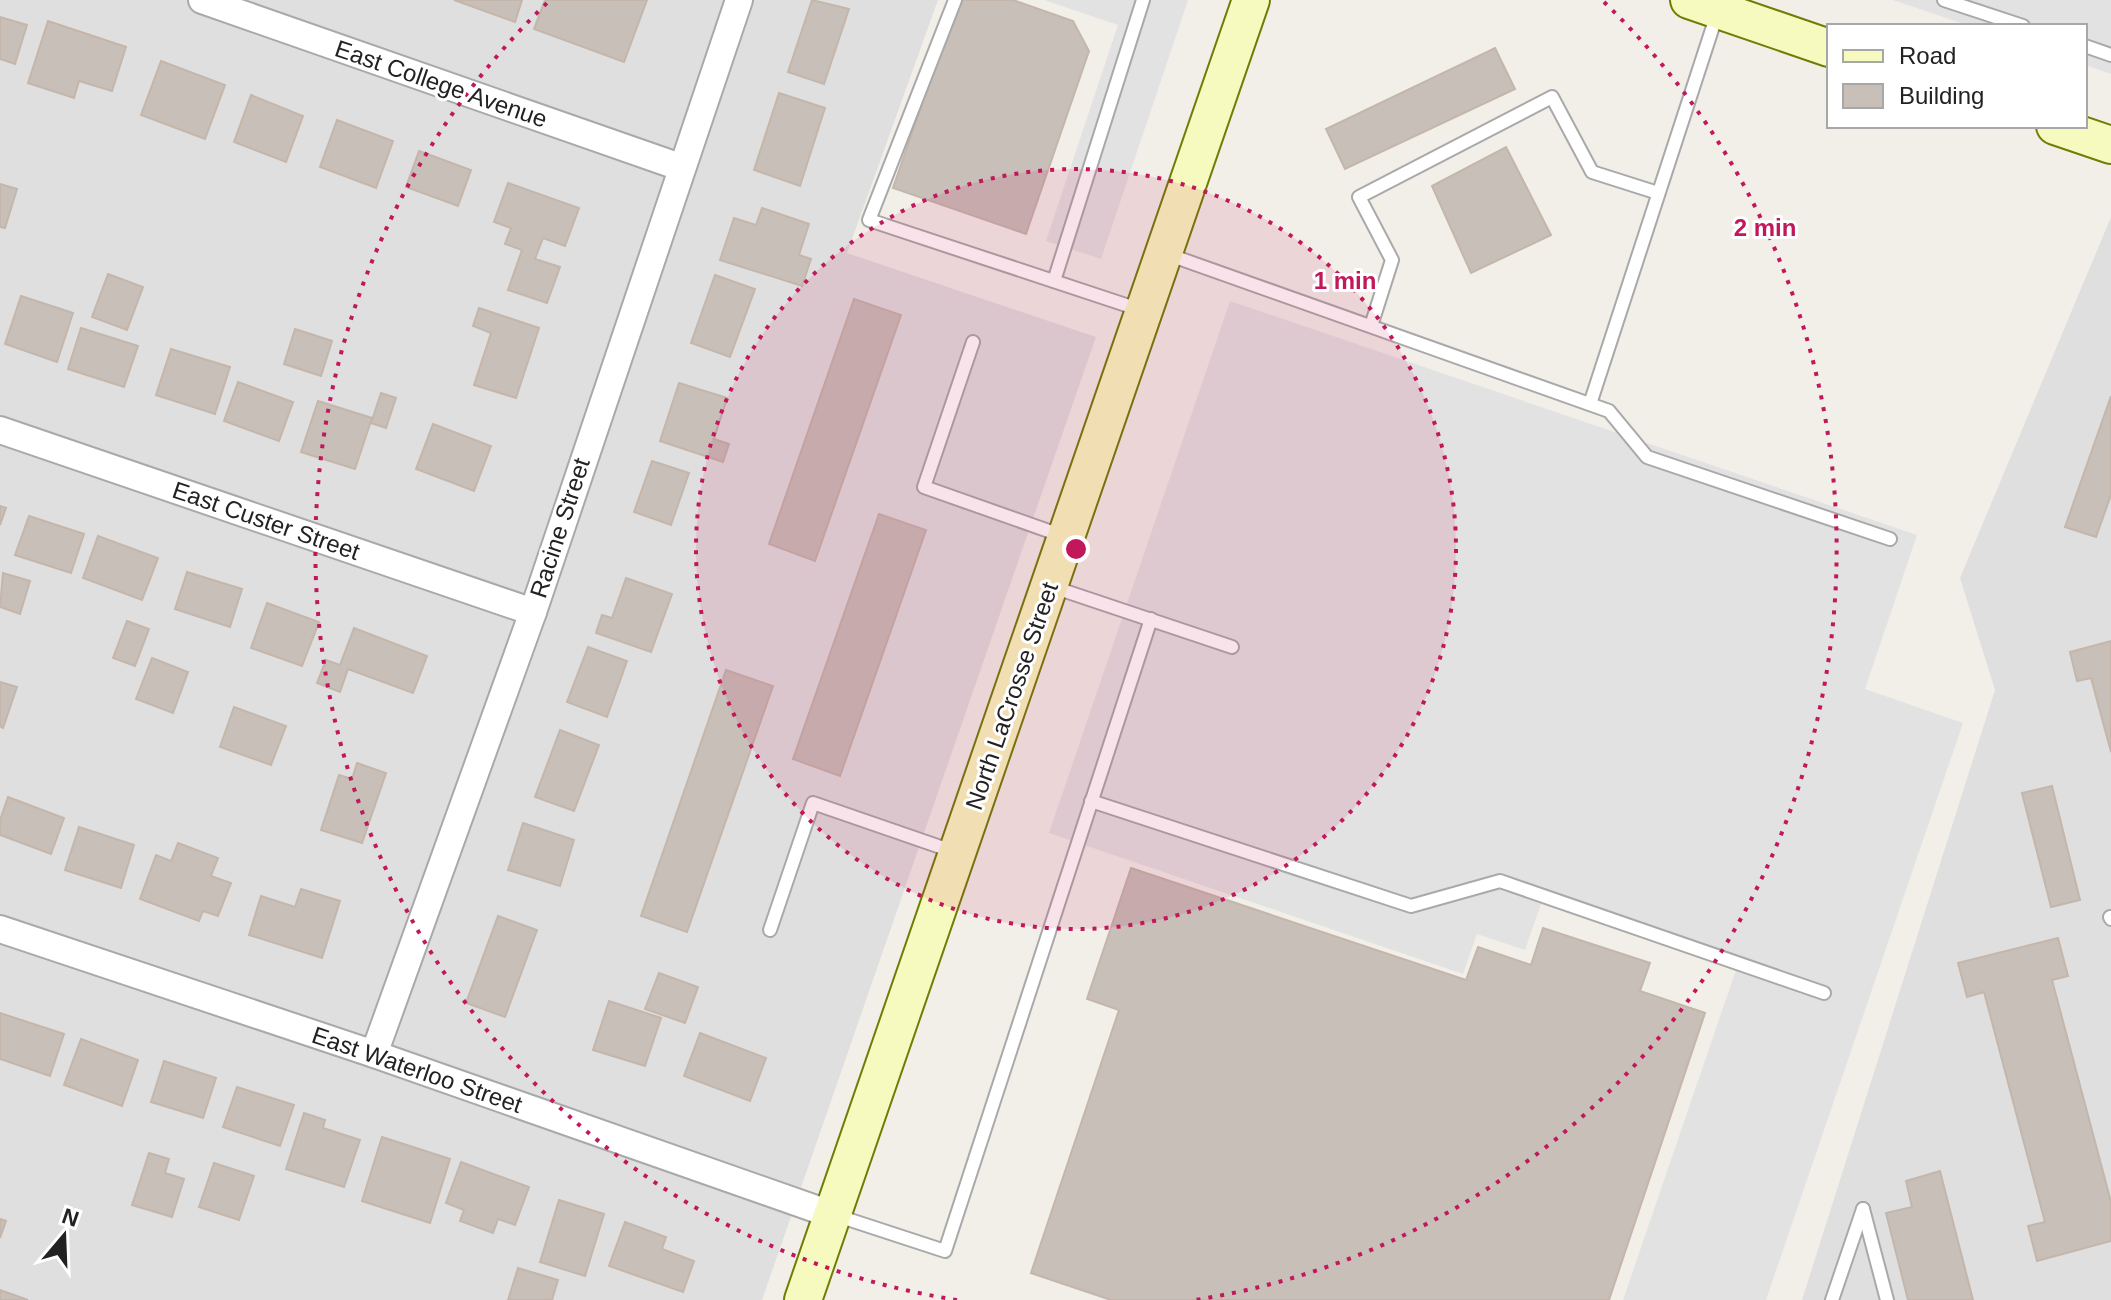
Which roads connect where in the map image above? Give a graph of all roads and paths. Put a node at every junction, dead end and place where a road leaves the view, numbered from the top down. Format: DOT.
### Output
graph roads {
  1 [pos="202,0"];
  2 [pos="739,0"];
  3 [pos="955,0"];
  4 [pos="1143,0"];
  5 [pos="1251,0"];
  6 [pos="1944,0"];
  7 [pos="1704,5"];
  8 [pos="2017,24"];
  9 [pos="1827,47"];
  10 [pos="2087,47"];
  11 [pos="2111,55"];
  12 [pos="2061,128"];
  13 [pos="2111,145"];
  14 [pos="680,167"];
  15 [pos="1658,193"];
  16 [pos="1164,253"];
  17 [pos="1054,281"];
  18 [pos="1144,311"];
  19 [pos="1371,326"];
  20 [pos="973,342"];
  21 [pos="1590,404"];
  22 [pos="0,430"];
  23 [pos="1066,537"];
  24 [pos="1890,539"];
  25 [pos="1050,586"];
  26 [pos="533,612"];
  27 [pos="1151,619"];
  28 [pos="1232,647"];
  29 [pos="1091,801"];
  30 [pos="958,853"];
  31 [pos="0,929"];
  32 [pos="770,930"];
  33 [pos="1824,993"];
  34 [pos="374,1054"];
  35 [pos="833,1215"];
  36 [pos="803,1300"];
  37 [pos="1832,1300"];
  38 [pos="1887,1300"];
  1 -- 14 [label="street, East College Avenue"];
  2 -- 14 [label="street, Racine Street"];
  3 -- 17 [label="lane"];
  4 -- 17 [label="lane"];
  5 -- 16 [label="main road, North LaCrosse Street"];
  6 -- 8 [label="lane"];
  7 -- 9 [label="main road"];
  7 -- 15 [label="lane"];
  10 -- 11 [label="lane"];
  12 -- 13 [label="main road"];
  14 -- 26 [label="street, Racine Street"];
  15 -- 19 [label="lane"];
  15 -- 21 [label="lane"];
  16 -- 18 [label="main road, North LaCrosse Street"];
  16 -- 19 [label="lane"];
  17 -- 18 [label="lane"];
  18 -- 23 [label="main road, North LaCrosse Street"];
  19 -- 21 [label="lane"];
  20 -- 23 [label="lane"];
  21 -- 24 [label="lane"];
  22 -- 26 [label="street, East Custer Street"];
  23 -- 25 [label="main road, North LaCrosse Street"];
  25 -- 27 [label="lane"];
  25 -- 30 [label="main road, North LaCrosse Street"];
  26 -- 34 [label="street, Racine Street"];
  27 -- 28 [label="lane"];
  27 -- 29 [label="lane"];
  29 -- 33 [label="lane"];
  29 -- 35 [label="lane"];
  30 -- 32 [label="lane"];
  30 -- 35 [label="main road, North LaCrosse Street"];
  31 -- 34 [label="street, East Waterloo Street"];
  34 -- 35 [label="street, East Waterloo Street"];
  35 -- 36 [label="main road, North LaCrosse Street"];
  37 -- 38 [label="lane"];
}
